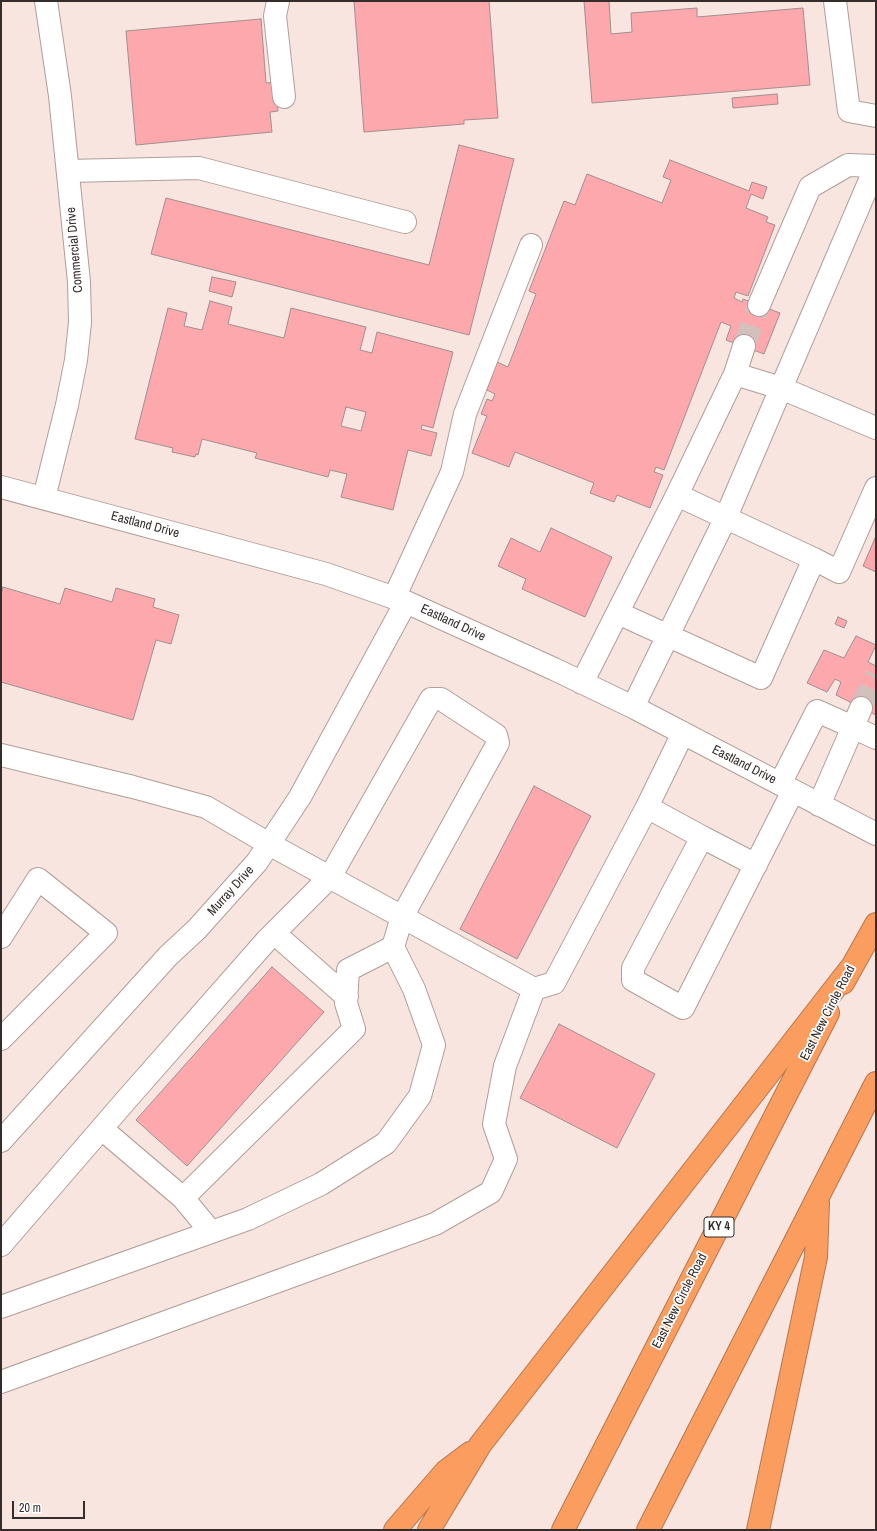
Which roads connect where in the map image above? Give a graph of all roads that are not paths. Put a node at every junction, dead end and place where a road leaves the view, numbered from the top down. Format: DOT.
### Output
graph roads {
  1 [pos="46,1"];
  2 [pos="278,1"];
  3 [pos="835,1"];
  4 [pos="284,97"];
  5 [pos="876,116"];
  6 [pos="876,166"];
  7 [pos="68,171"];
  8 [pos="405,222"];
  9 [pos="530,245"];
  10 [pos="759,305"];
  11 [pos="744,346"];
  12 [pos="735,374"];
  13 [pos="781,388"];
  14 [pos="876,428"];
  15 [pos="1,487"];
  16 [pos="876,488"];
  17 [pos="677,495"];
  18 [pos="44,498"];
  19 [pos="726,517"];
  20 [pos="814,559"];
  21 [pos="400,600"];
  22 [pos="618,613"];
  23 [pos="668,636"];
  24 [pos="582,683"];
  25 [pos="633,707"];
  26 [pos="857,718"];
  27 [pos="683,733"];
  28 [pos="876,738"];
  29 [pos="1,755"];
  30 [pos="787,787"];
  31 [pos="819,805"];
  32 [pos="647,807"];
  33 [pos="876,834"];
  34 [pos="702,836"];
  35 [pos="269,844"];
  36 [pos="756,865"];
  37 [pos="330,877"];
  38 [pos="402,917"];
  39 [pos="876,924"];
  40 [pos="274,933"];
  41 [pos="1,937"];
  42 [pos="393,947"];
  43 [pos="850,969"];
  44 [pos="534,989"];
  45 [pos="347,997"];
  46 [pos="1,1039"];
  47 [pos="876,1083"];
  48 [pos="102,1129"];
  49 [pos="2,1139"];
  50 [pos="819,1196"];
  51 [pos="183,1198"];
  52 [pos="211,1232"];
  53 [pos="1,1246"];
  54 [pos="1,1307"];
  55 [pos="1,1382"];
  56 [pos="480,1445"];
  57 [pos="395,1530"];
  58 [pos="429,1530"];
  59 [pos="563,1530"];
  60 [pos="648,1530"];
  61 [pos="758,1530"];
  1 -- 7 [label="street, Commercial Drive"];
  2 -- 4 [label="street"];
  3 -- 5 [label="street"];
  6 -- 10 [label="street"];
  6 -- 13 [label="street"];
  7 -- 8 [label="street"];
  7 -- 18 [label="street, Commercial Drive"];
  9 -- 21 [label="street, Murray Drive"];
  11 -- 12 [label="street"];
  12 -- 13 [label="street"];
  12 -- 17 [label="street"];
  13 -- 14 [label="street"];
  13 -- 19 [label="street"];
  15 -- 18 [label="street, Eastland Drive"];
  16 -- 20 [label="street"];
  17 -- 19 [label="street"];
  17 -- 22 [label="street"];
  18 -- 21 [label="street, Eastland Drive"];
  19 -- 20 [label="street"];
  19 -- 23 [label="street"];
  20 -- 23 [label="street"];
  21 -- 24 [label="street, Eastland Drive"];
  21 -- 35 [label="street, Murray Drive"];
  22 -- 23 [label="street"];
  22 -- 24 [label="street"];
  23 -- 25 [label="street"];
  24 -- 25 [label="street, Eastland Drive"];
  25 -- 27 [label="street, Eastland Drive"];
  26 -- 28 [label="street"];
  26 -- 30 [label="street"];
  26 -- 31 [label="street"];
  27 -- 30 [label="street, Eastland Drive"];
  27 -- 32 [label="street"];
  29 -- 35 [label="street"];
  30 -- 31 [label="street, Eastland Drive"];
  30 -- 36 [label="street"];
  31 -- 33 [label="street, Eastland Drive"];
  32 -- 34 [label="street"];
  32 -- 44 [label="street"];
  34 -- 36 [label="street"];
  34 -- 36 [label="street"];
  35 -- 37 [label="street"];
  35 -- 49 [label="street, Murray Drive"];
  37 -- 38 [label="street"];
  37 -- 38 [label="street"];
  37 -- 40 [label="street"];
  38 -- 42 [label="street"];
  38 -- 44 [label="street"];
  39 -- 43 [label="highway, East New Circle Road / KY 4"];
  40 -- 45 [label="street"];
  40 -- 48 [label="street"];
  41 -- 46 [label="street"];
  42 -- 45 [label="street"];
  42 -- 52 [label="street"];
  43 -- 56 [label="highway"];
  43 -- 59 [label="highway, East New Circle Road / KY 4"];
  44 -- 55 [label="street"];
  45 -- 51 [label="street"];
  47 -- 50 [label="highway"];
  48 -- 51 [label="street"];
  48 -- 53 [label="street"];
  50 -- 60 [label="highway"];
  50 -- 61 [label="highway"];
  51 -- 52 [label="street"];
  52 -- 54 [label="street"];
  56 -- 57 [label="highway"];
  56 -- 58 [label="highway"];
}
